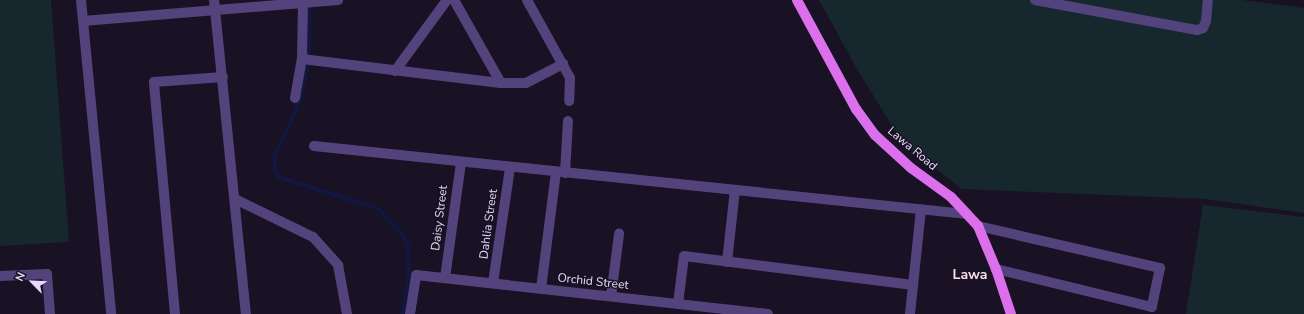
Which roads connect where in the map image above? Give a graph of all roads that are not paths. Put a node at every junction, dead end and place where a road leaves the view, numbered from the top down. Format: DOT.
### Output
graph roads {
  1 [pos="81,0"];
  2 [pos="338,0"];
  3 [pos="447,0"];
  4 [pos="454,0"];
  5 [pos="527,0"];
  6 [pos="797,0"];
  7 [pos="1035,0"];
  8 [pos="1208,0"];
  9 [pos="303,4"];
  10 [pos="215,5"];
  11 [pos="83,21"];
  12 [pos="302,59"];
  13 [pos="562,64"];
  14 [pos="395,71"];
  15 [pos="223,77"];
  16 [pos="501,83"];
  17 [pos="295,98"];
  18 [pos="569,101"];
  19 [pos="568,121"];
  20 [pos="314,146"];
  21 [pos="461,162"];
  22 [pos="510,168"];
  23 [pos="561,173"];
  24 [pos="735,190"];
  25 [pos="235,199"];
  26 [pos="921,210"];
  27 [pos="967,214"];
  28 [pos="978,226"];
  29 [pos="619,234"];
  30 [pos="727,262"];
  31 [pos="996,269"];
  32 [pos="0,276"];
  33 [pos="446,278"];
  34 [pos="493,283"];
  35 [pos="913,285"];
  36 [pos="542,289"];
  37 [pos="611,296"];
  38 [pos="678,304"];
  39 [pos="50,314"];
  40 [pos="111,314"];
  41 [pos="175,314"];
  42 [pos="246,314"];
  43 [pos="347,314"];
  44 [pos="410,314"];
  45 [pos="768,314"];
  46 [pos="910,314"];
  47 [pos="1011,314"];
  1 -- 11 [label="street"];
  2 -- 9 [label="street"];
  3 -- 14 [label="street"];
  4 -- 16 [label="street"];
  5 -- 13 [label="street"];
  6 -- 27 [label="main road, Lawa Road"];
  7 -- 8 [label="street"];
  9 -- 10 [label="street"];
  9 -- 12 [label="street"];
  10 -- 11 [label="street"];
  10 -- 15 [label="street"];
  11 -- 40 [label="street"];
  12 -- 14 [label="street"];
  12 -- 17 [label="street"];
  13 -- 16 [label="street"];
  13 -- 18 [label="street"];
  14 -- 16 [label="street"];
  15 -- 25 [label="street"];
  15 -- 41 [label="street"];
  19 -- 23 [label="street"];
  20 -- 21 [label="street"];
  21 -- 22 [label="street"];
  21 -- 33 [label="street, Daisy Street"];
  22 -- 23 [label="street"];
  22 -- 34 [label="street, Dahlia Street"];
  23 -- 24 [label="street"];
  23 -- 36 [label="street"];
  24 -- 26 [label="street"];
  24 -- 30 [label="street"];
  25 -- 42 [label="street"];
  25 -- 43 [label="street"];
  26 -- 27 [label="street"];
  26 -- 35 [label="street"];
  27 -- 28 [label="main road, Lawa Road"];
  28 -- 31 [label="main road, Lawa Road"];
  28 -- 31 [label="street"];
  29 -- 37 [label="street"];
  30 -- 35 [label="street"];
  30 -- 38 [label="street"];
  31 -- 47 [label="main road, Lawa Road"];
  32 -- 39 [label="street"];
  33 -- 34 [label="street, Orchid Street"];
  33 -- 44 [label="street, Orchid Street"];
  34 -- 36 [label="street, Orchid Street"];
  35 -- 46 [label="street"];
  36 -- 37 [label="street, Orchid Street"];
  37 -- 38 [label="street, Orchid Street"];
  38 -- 45 [label="street, Orchid Street"];
}
